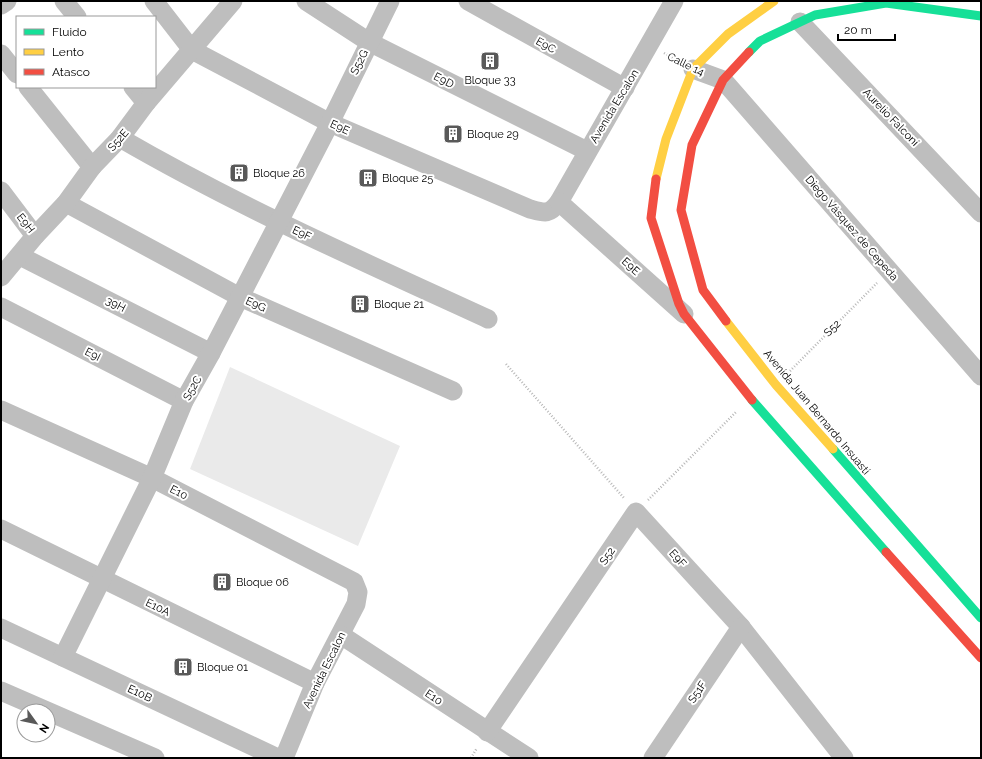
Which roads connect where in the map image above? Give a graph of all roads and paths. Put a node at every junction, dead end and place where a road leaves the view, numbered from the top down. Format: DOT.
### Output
graph roads {
  1 [pos="7,1"];
  2 [pos="64,1"];
  3 [pos="154,1"];
  4 [pos="233,1"];
  5 [pos="306,1"];
  6 [pos="390,1"];
  7 [pos="468,1"];
  8 [pos="674,1"];
  9 [pos="774,1"];
  10 [pos="1,5"];
  11 [pos="76,16"];
  12 [pos="981,16"];
  13 [pos="800,22"];
  14 [pos="369,42"];
  15 [pos="650,46"];
  16 [pos="192,50"];
  17 [pos="1,54"];
  18 [pos="693,69"];
  19 [pos="16,73"];
  20 [pos="722,80"];
  21 [pos="29,88"];
  22 [pos="134,88"];
  23 [pos="625,88"];
  24 [pos="146,103"];
  25 [pos="330,123"];
  26 [pos="120,138"];
  27 [pos="587,152"];
  28 [pos="92,167"];
  29 [pos="1,191"];
  30 [pos="973,197"];
  31 [pos="66,203"];
  32 [pos="556,206"];
  33 [pos="981,213"];
  34 [pos="278,222"];
  35 [pos="35,236"];
  36 [pos="20,256"];
  37 [pos="889,271"];
  38 [pos="1,277"];
  39 [pos="240,297"];
  40 [pos="1,307"];
  41 [pos="684,314"];
  42 [pos="488,319"];
  43 [pos="211,353"];
  44 [pos="506,364"];
  45 [pos="981,376"];
  46 [pos="776,385"];
  47 [pos="453,391"];
  48 [pos="750,398"];
  49 [pos="184,401"];
  50 [pos="1,410"];
  51 [pos="152,478"];
  52 [pos="636,512"];
  53 [pos="1,529"];
  54 [pos="100,580"];
  55 [pos="354,582"];
  56 [pos="981,618"];
  57 [pos="741,626"];
  58 [pos="1,628"];
  59 [pos="341,635"];
  60 [pos="63,657"];
  61 [pos="981,658"];
  62 [pos="315,684"];
  63 [pos="1,691"];
  64 [pos="487,732"];
  65 [pos="156,758"];
  66 [pos="278,758"];
  67 [pos="284,758"];
  68 [pos="528,758"];
  69 [pos="653,758"];
  70 [pos="844,758"];
  1 -- 10 [label="street"];
  2 -- 11 [label="street"];
  3 -- 16 [label="street, E9E"];
  4 -- 16 [label="street, S52E"];
  5 -- 14 [label="street, E9D"];
  6 -- 14 [label="street, S52G"];
  7 -- 23 [label="street, E9C"];
  8 -- 15 [label="street, Avenida Escalon"];
  9 -- 18 [label="main road"];
  12 -- 13 [label="main road, Avenida Juan Bernardo Insuasti"];
  13 -- 20 [label="main road, Avenida Juan Bernardo Insuasti"];
  13 -- 30 [label="street, Aurelio Falconí"];
  14 -- 25 [label="street, S52G"];
  14 -- 27 [label="street, E9D"];
  15 -- 18 [label="path, Calle 14"];
  15 -- 23 [label="street, Avenida Escalon"];
  16 -- 24 [label="street, S52E"];
  16 -- 25 [label="street, E9E"];
  17 -- 19 [label="street"];
  18 -- 20 [label="street, Calle 14"];
  18 -- 41 [label="main road"];
  20 -- 37 [label="street, Diego Vásquez de Cepeda"];
  20 -- 46 [label="main road, Avenida Juan Bernardo Insuasti"];
  21 -- 28 [label="street"];
  22 -- 24 [label="street"];
  23 -- 27 [label="street, Avenida Escalon"];
  24 -- 26 [label="street, S52E"];
  25 -- 32 [label="street, E9E"];
  25 -- 34 [label="street, S52C"];
  26 -- 28 [label="street, S52E"];
  26 -- 34 [label="street, E9F"];
  27 -- 32 [label="street, Avenida Escalon"];
  28 -- 31 [label="street, S52E"];
  29 -- 35 [label="street, E9H"];
  30 -- 33 [label="street, Aurelio Falconí"];
  31 -- 35 [label="street, S52E"];
  31 -- 39 [label="street, E9G"];
  32 -- 41 [label="street, E9E"];
  34 -- 39 [label="street, S52C"];
  34 -- 42 [label="street, E9F"];
  35 -- 36 [label="street, S52E"];
  36 -- 38 [label="street, S52E"];
  36 -- 43 [label="street, 39H"];
  37 -- 45 [label="street, Diego Vásquez de Cepeda"];
  37 -- 46 [label="path, S52"];
  39 -- 43 [label="street, S52C"];
  39 -- 47 [label="street, E9G"];
  40 -- 49 [label="street, E9I"];
  41 -- 48 [label="main road"];
  43 -- 49 [label="street, S52C"];
  44 -- 52 [label="path"];
  46 -- 56 [label="main road, Avenida Juan Bernardo Insuasti"];
  48 -- 52 [label="path"];
  48 -- 61 [label="main road"];
  49 -- 51 [label="street, S52C"];
  50 -- 51 [label="street, E10"];
  51 -- 54 [label="street, S52C"];
  51 -- 55 [label="street, E10"];
  52 -- 57 [label="street, E9F"];
  52 -- 64 [label="street, S52"];
  53 -- 54 [label="street, E10A"];
  54 -- 60 [label="street, S52C"];
  54 -- 62 [label="street, E10A"];
  55 -- 59 [label="street, Avenida Escalon"];
  57 -- 69 [label="street, S51F"];
  57 -- 70 [label="street, E9F"];
  58 -- 60 [label="street, E10B"];
  59 -- 62 [label="street, Avenida Escalon"];
  59 -- 64 [label="street, E10"];
  60 -- 66 [label="street, E10B"];
  62 -- 67 [label="street, Avenida Escalon"];
  63 -- 65 [label="street"];
  64 -- 68 [label="street, E10"];
}
